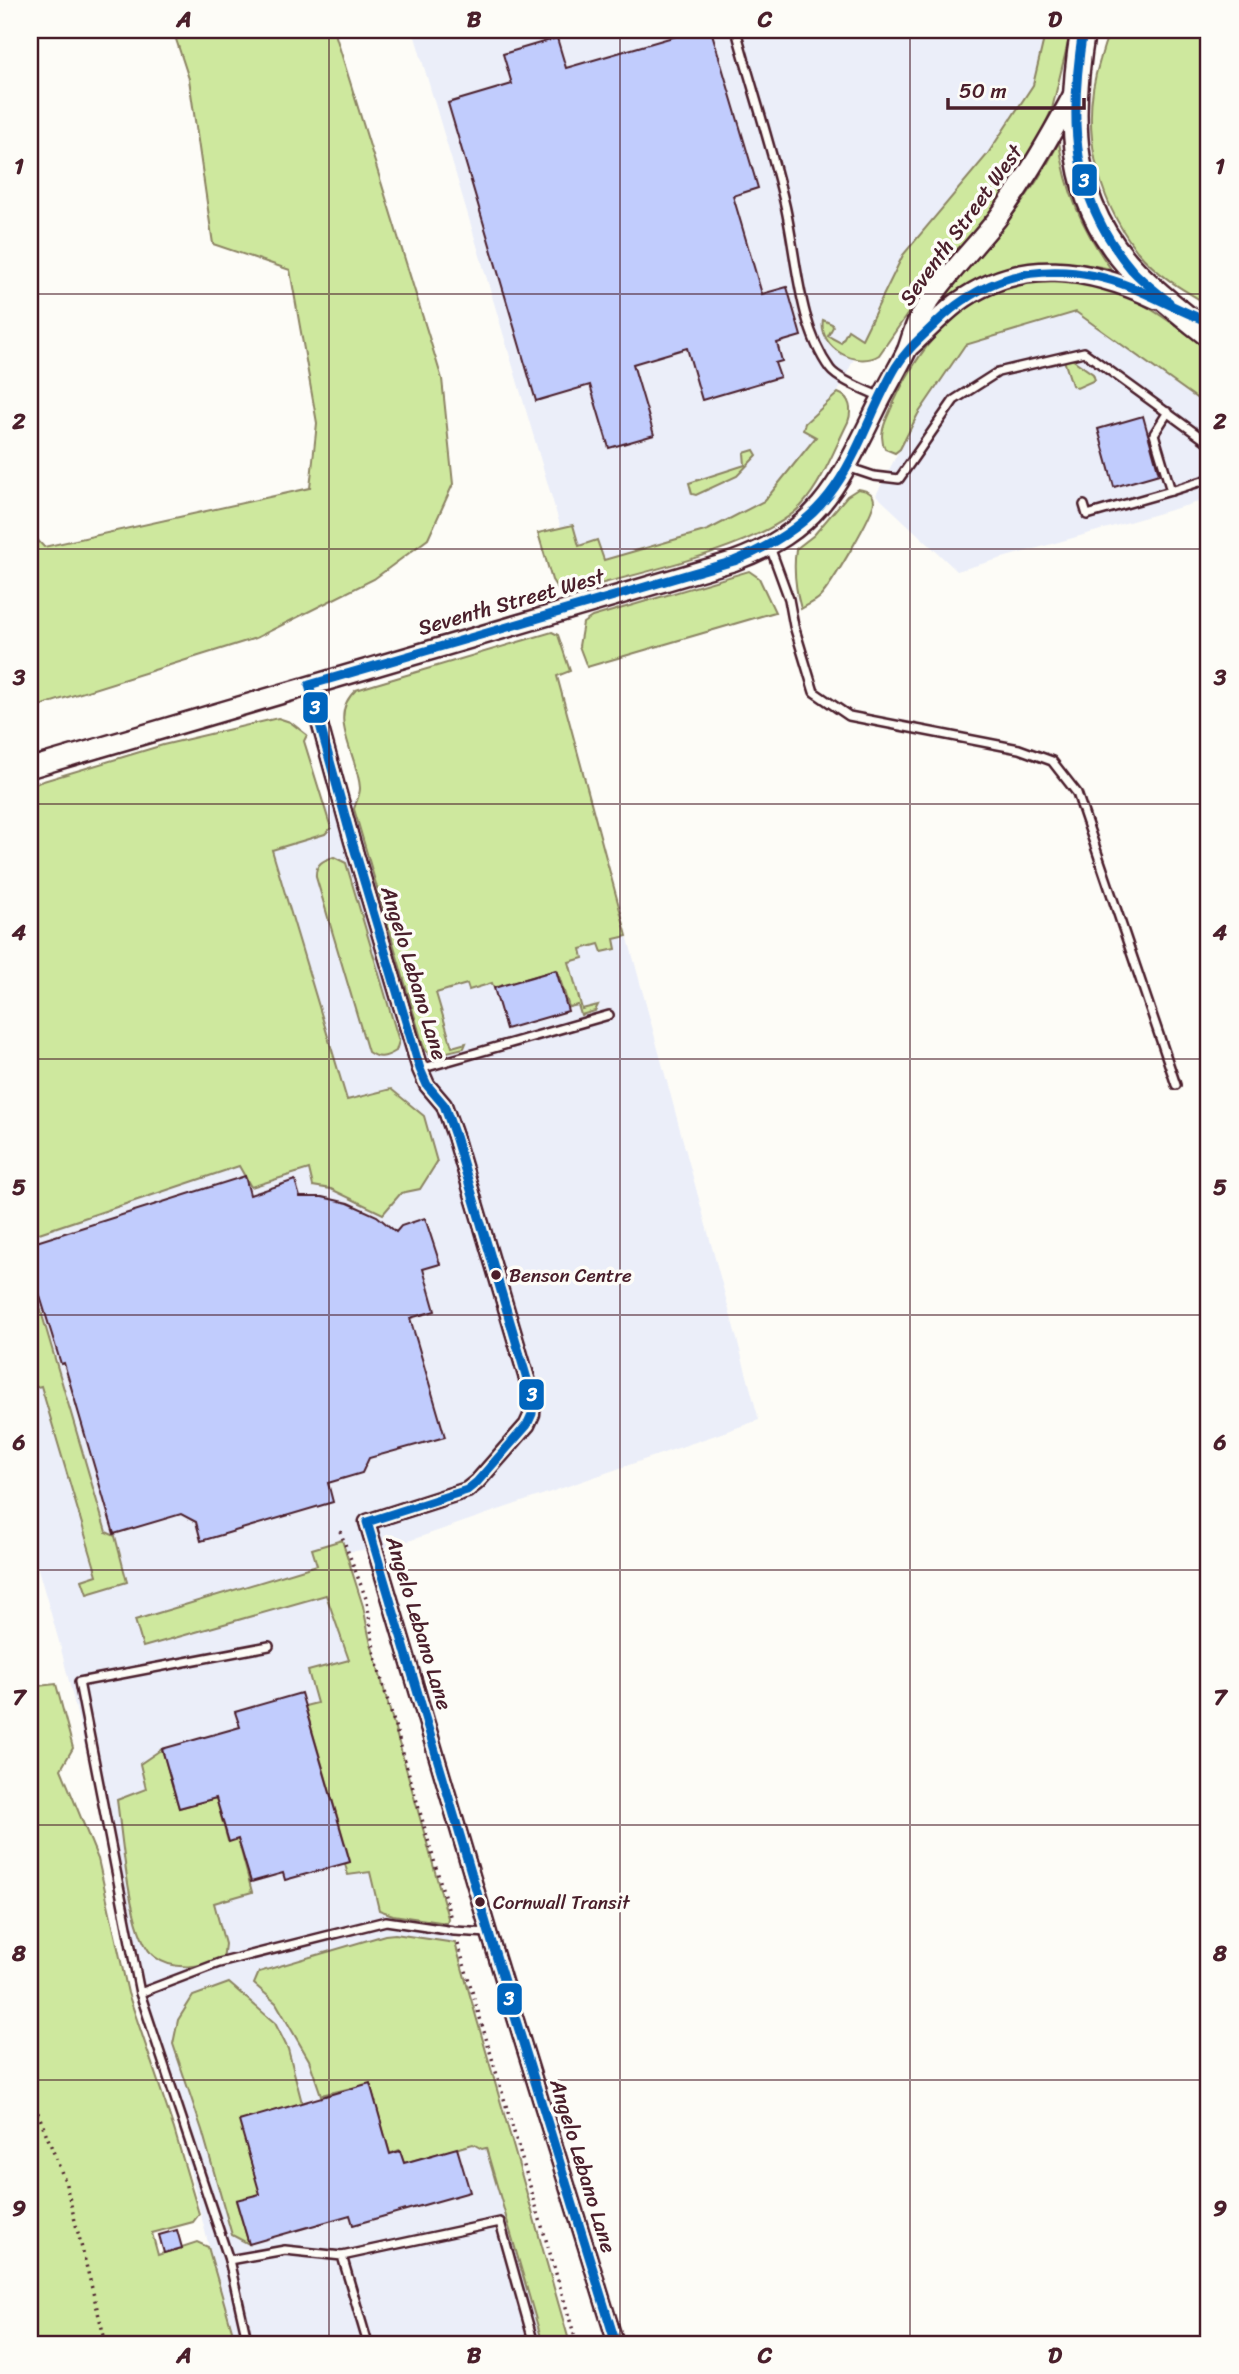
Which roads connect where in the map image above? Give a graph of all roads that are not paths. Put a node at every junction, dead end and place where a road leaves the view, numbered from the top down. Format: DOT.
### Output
graph roads {
  1 [pos="736,30"];
  2 [pos="1083,30"];
  3 [pos="1095,30"];
  4 [pos="1079,53"];
  5 [pos="1075,91"];
  6 [pos="1173,306"];
  7 [pos="1209,322"];
  8 [pos="1209,335"];
  9 [pos="906,350"];
  10 [pos="881,398"];
  11 [pos="1168,412"];
  12 [pos="1209,443"];
  13 [pos="847,467"];
  14 [pos="1209,479"];
  15 [pos="1171,491"];
  16 [pos="1084,505"];
  17 [pos="770,546"];
  18 [pos="309,685"];
  19 [pos="30,768"];
  20 [pos="609,1015"];
  21 [pos="420,1069"];
  22 [pos="1176,1085"];
  23 [pos="269,1646"];
  24 [pos="489,1933"];
  25 [pos="140,1993"];
  26 [pos="342,2256"];
  27 [pos="229,2260"];
  28 [pos="248,2344"];
  29 [pos="368,2344"];
  30 [pos="534,2344"];
  31 [pos="616,2344"];
  1 -- 10 [label="lane"];
  2 -- 4 [label="main road"];
  3 -- 4 [label="main road"];
  4 -- 5 [label="main road"];
  5 -- 6 [label="main road"];
  5 -- 9 [label="street, Seventh Street West"];
  6 -- 7 [label="main road"];
  6 -- 8 [label="main road"];
  6 -- 9 [label="street, Seventh Street West"];
  9 -- 10 [label="street, Seventh Street West"];
  10 -- 13 [label="street, Seventh Street West"];
  11 -- 12 [label="lane"];
  11 -- 13 [label="lane"];
  11 -- 15 [label="lane"];
  13 -- 17 [label="street, Seventh Street West"];
  14 -- 15 [label="lane"];
  15 -- 16 [label="lane"];
  17 -- 18 [label="street, Seventh Street West"];
  17 -- 22 [label="lane"];
  18 -- 19 [label="street, Seventh Street West"];
  18 -- 21 [label="street, Angelo Lebano Lane"];
  20 -- 21 [label="lane"];
  21 -- 24 [label="street, Angelo Lebano Lane"];
  23 -- 25 [label="lane"];
  24 -- 25 [label="lane"];
  24 -- 31 [label="street, Angelo Lebano Lane"];
  25 -- 27 [label="lane"];
  26 -- 27 [label="lane"];
  26 -- 29 [label="lane"];
  26 -- 30 [label="lane"];
  27 -- 28 [label="lane"];
}
